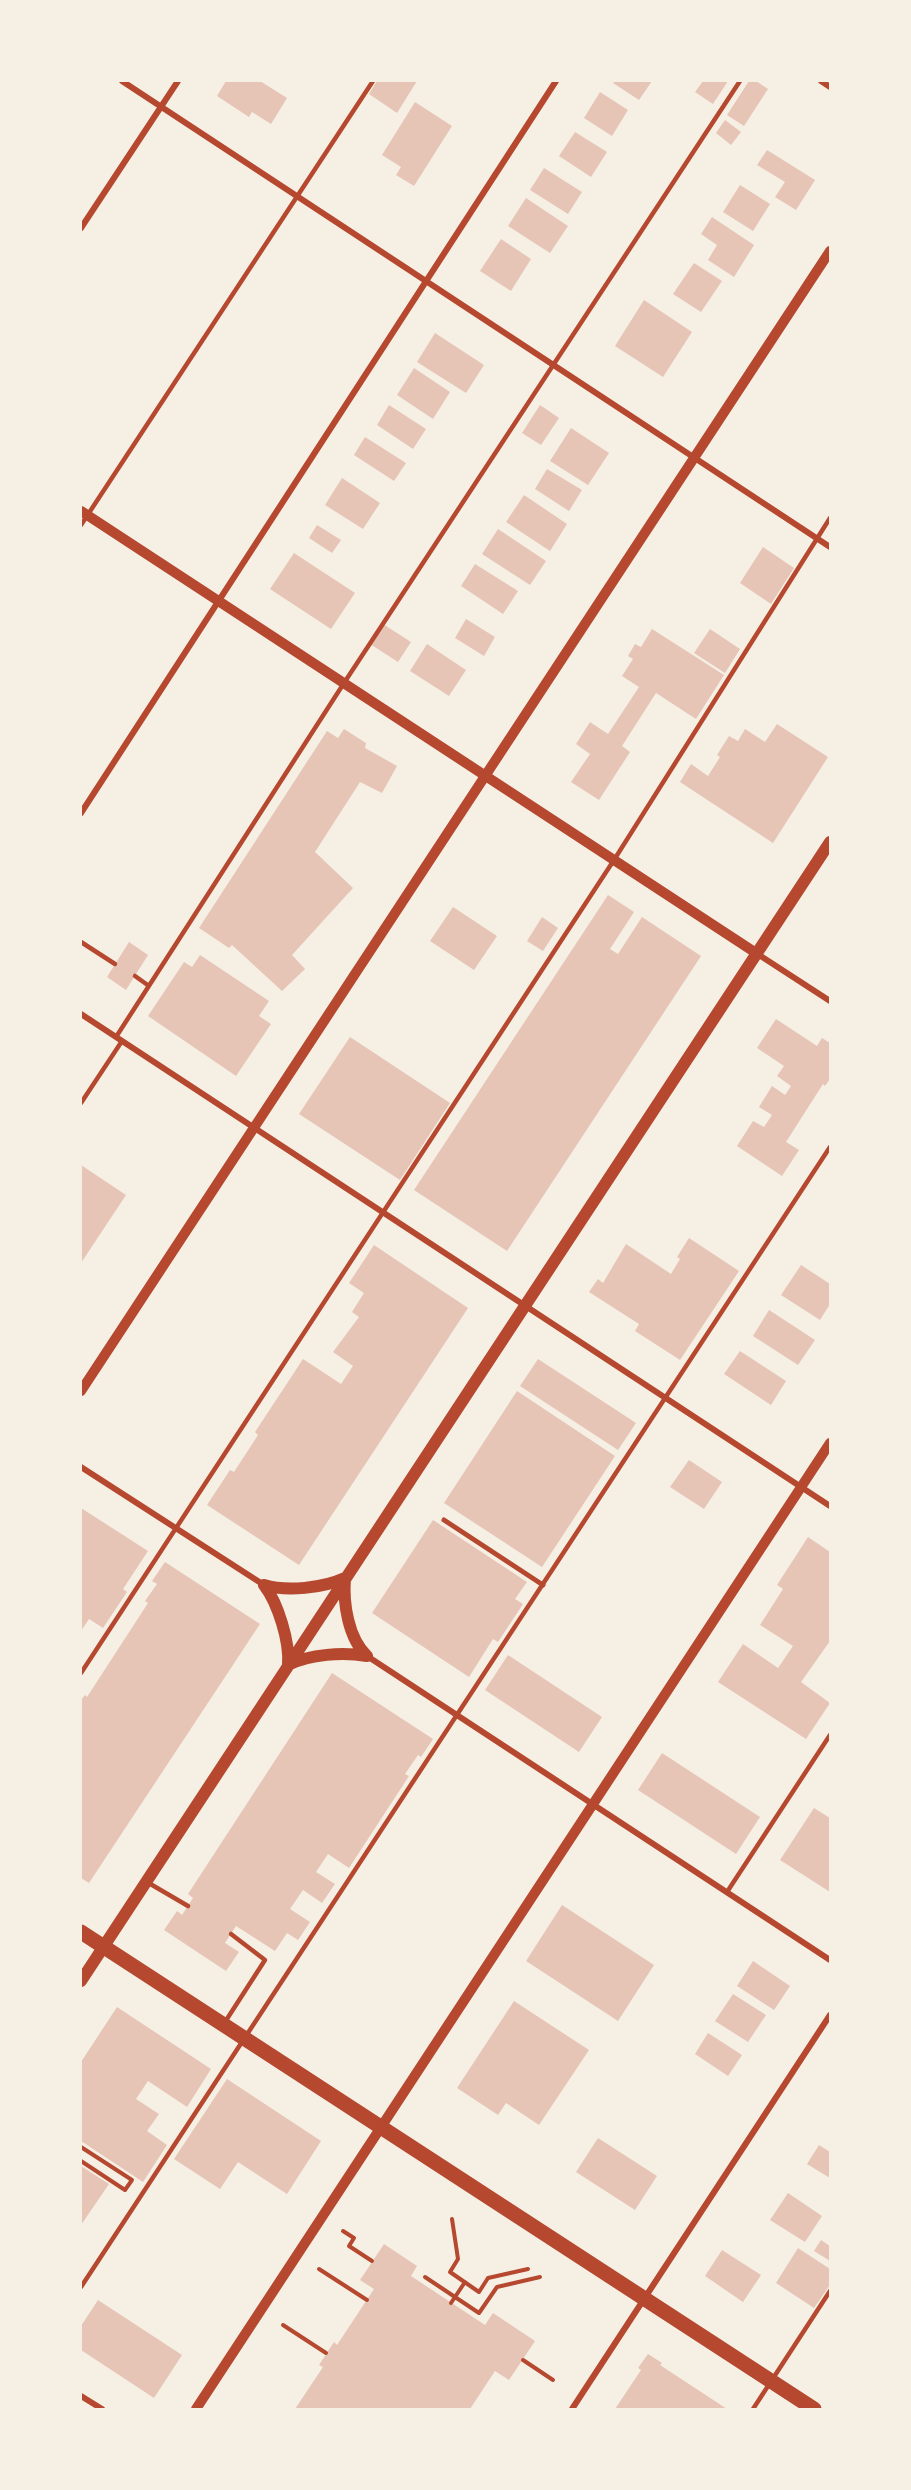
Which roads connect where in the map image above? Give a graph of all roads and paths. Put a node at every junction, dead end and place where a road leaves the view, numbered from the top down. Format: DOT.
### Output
graph roads {
  1 [pos="122,81"];
  2 [pos="178,81"];
  3 [pos="373,81"];
  4 [pos="556,81"];
  5 [pos="740,81"];
  6 [pos="821,81"];
  7 [pos="830,87"];
  8 [pos="161,106"];
  9 [pos="297,196"];
  10 [pos="81,228"];
  11 [pos="830,251"];
  12 [pos="425,281"];
  13 [pos="553,365"];
  14 [pos="694,458"];
  15 [pos="84,513"];
  16 [pos="830,518"];
  17 [pos="81,525"];
  18 [pos="817,538"];
  19 [pos="830,547"];
  20 [pos="219,601"];
  21 [pos="344,683"];
  22 [pos="485,776"];
  23 [pos="81,813"];
  24 [pos="830,842"];
  25 [pos="614,860"];
  26 [pos="81,942"];
  27 [pos="756,953"];
  28 [pos="115,964"];
  29 [pos="135,976"];
  30 [pos="149,986"];
  31 [pos="830,1001"];
  32 [pos="81,1014"];
  33 [pos="119,1039"];
  34 [pos="81,1103"];
  35 [pos="254,1128"];
  36 [pos="830,1148"];
  37 [pos="383,1212"];
  38 [pos="525,1306"];
  39 [pos="81,1391"];
  40 [pos="665,1398"];
  41 [pos="830,1443"];
  42 [pos="81,1467"];
  43 [pos="802,1488"];
  44 [pos="830,1506"];
  45 [pos="444,1520"];
  46 [pos="175,1529"];
  47 [pos="345,1578"];
  48 [pos="264,1585"];
  49 [pos="543,1585"];
  50 [pos="367,1656"];
  51 [pos="288,1665"];
  52 [pos="81,1673"];
  53 [pos="458,1714"];
  54 [pos="830,1735"];
  55 [pos="594,1804"];
  56 [pos="147,1882"];
  57 [pos="727,1892"];
  58 [pos="188,1905"];
  59 [pos="81,1932"];
  60 [pos="231,1934"];
  61 [pos="104,1947"];
  62 [pos="830,1960"];
  63 [pos="81,1981"];
  64 [pos="830,2015"];
  65 [pos="223,2024"];
  66 [pos="245,2038"];
  67 [pos="381,2127"];
  68 [pos="81,2147"];
  69 [pos="81,2161"];
  70 [pos="125,2190"];
  71 [pos="131,2193"];
  72 [pos="452,2219"];
  73 [pos="343,2231"];
  74 [pos="372,2261"];
  75 [pos="319,2269"];
  76 [pos="528,2269"];
  77 [pos="425,2277"];
  78 [pos="540,2277"];
  79 [pos="465,2282"];
  80 [pos="436,2284"];
  81 [pos="81,2288"];
  82 [pos="432,2290"];
  83 [pos="446,2291"];
  84 [pos="830,2291"];
  85 [pos="442,2296"];
  86 [pos="455,2297"];
  87 [pos="644,2298"];
  88 [pos="367,2300"];
  89 [pos="451,2303"];
  90 [pos="464,2303"];
  91 [pos="472,2308"];
  92 [pos="460,2309"];
  93 [pos="468,2314"];
  94 [pos="283,2325"];
  95 [pos="326,2354"];
  96 [pos="523,2360"];
  97 [pos="553,2380"];
  98 [pos="771,2381"];
  99 [pos="81,2396"];
  100 [pos="102,2409"];
  101 [pos="196,2409"];
  102 [pos="572,2409"];
  103 [pos="753,2409"];
  104 [pos="814,2409"];
  1 -- 8 [label="street"];
  2 -- 8 [label="street"];
  3 -- 9 [label="lane"];
  4 -- 12 [label="street"];
  5 -- 13 [label="lane"];
  6 -- 7 [label="street"];
  8 -- 9 [label="street"];
  8 -- 10 [label="street"];
  9 -- 12 [label="street"];
  9 -- 15 [label="lane"];
  11 -- 14 [label="street"];
  12 -- 13 [label="street"];
  12 -- 20 [label="street"];
  13 -- 14 [label="street"];
  13 -- 21 [label="lane"];
  14 -- 18 [label="street"];
  14 -- 22 [label="street"];
  15 -- 17 [label="lane"];
  15 -- 20 [label="street"];
  16 -- 18 [label="lane"];
  18 -- 19 [label="street"];
  18 -- 25 [label="lane"];
  20 -- 21 [label="street"];
  20 -- 23 [label="street"];
  21 -- 22 [label="street"];
  21 -- 30 [label="lane"];
  22 -- 25 [label="street"];
  22 -- 35 [label="street"];
  24 -- 27 [label="main road"];
  25 -- 27 [label="street"];
  25 -- 37 [label="lane"];
  26 -- 28 [label="lane"];
  27 -- 31 [label="street"];
  27 -- 38 [label="main road"];
  29 -- 30 [label="lane"];
  30 -- 33 [label="lane"];
  32 -- 33 [label="street"];
  33 -- 34 [label="lane"];
  33 -- 35 [label="street"];
  35 -- 37 [label="street"];
  35 -- 39 [label="street"];
  36 -- 40 [label="lane"];
  37 -- 38 [label="street"];
  37 -- 46 [label="lane"];
  38 -- 40 [label="street"];
  38 -- 47 [label="main road"];
  40 -- 43 [label="street"];
  40 -- 49 [label="lane"];
  41 -- 43 [label="street"];
  42 -- 46 [label="street"];
  43 -- 44 [label="street"];
  43 -- 55 [label="street"];
  45 -- 49 [label="street"];
  46 -- 48 [label="street"];
  46 -- 52 [label="lane"];
  47 -- 48 [label="main road"];
  47 -- 50 [label="main road"];
  47 -- 51 [label="main road"];
  48 -- 51 [label="main road"];
  49 -- 53 [label="lane"];
  50 -- 51 [label="main road"];
  50 -- 53 [label="street"];
  51 -- 56 [label="main road"];
  53 -- 55 [label="street"];
  53 -- 66 [label="lane"];
  54 -- 57 [label="lane"];
  55 -- 57 [label="street"];
  55 -- 67 [label="street"];
  56 -- 58 [label="lane"];
  56 -- 61 [label="main road"];
  57 -- 62 [label="street"];
  59 -- 61 [label="main road"];
  60 -- 65 [label="lane"];
  61 -- 63 [label="main road"];
  61 -- 65 [label="main road"];
  64 -- 87 [label="street"];
  65 -- 66 [label="main road"];
  66 -- 67 [label="main road"];
  66 -- 81 [label="lane"];
  67 -- 87 [label="main road"];
  67 -- 101 [label="street"];
  68 -- 70 [label="path"];
  69 -- 70 [label="path"];
  70 -- 71 [label="path"];
  72 -- 79 [label="path"];
  73 -- 74 [label="path"];
  75 -- 88 [label="path"];
  76 -- 79 [label="path"];
  77 -- 80 [label="path"];
  78 -- 91 [label="path"];
  79 -- 86 [label="path"];
  80 -- 82 [label="path"];
  80 -- 83 [label="path"];
  83 -- 85 [label="path"];
  83 -- 86 [label="path"];
  84 -- 98 [label="lane"];
  86 -- 89 [label="path"];
  86 -- 90 [label="path"];
  87 -- 98 [label="main road"];
  87 -- 102 [label="street"];
  90 -- 91 [label="path"];
  90 -- 92 [label="path"];
  91 -- 93 [label="path"];
  94 -- 95 [label="path"];
  96 -- 97 [label="path"];
  98 -- 103 [label="lane"];
  98 -- 104 [label="main road"];
  99 -- 100 [label="street"];
}
